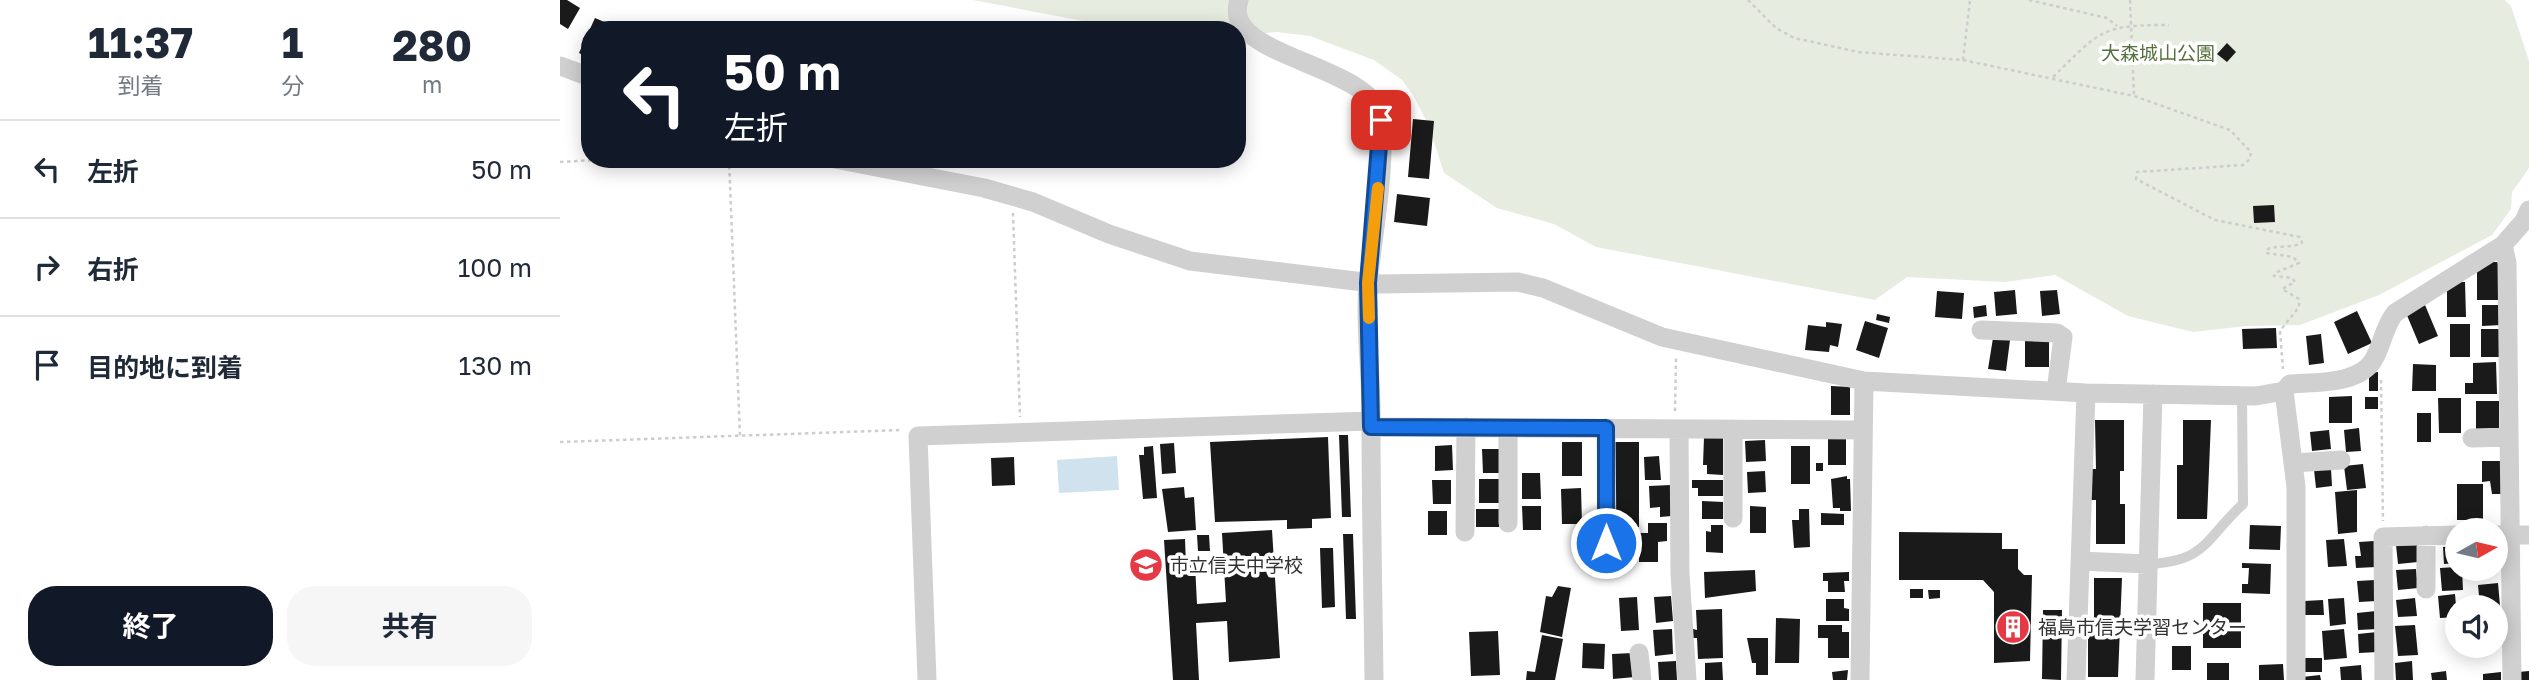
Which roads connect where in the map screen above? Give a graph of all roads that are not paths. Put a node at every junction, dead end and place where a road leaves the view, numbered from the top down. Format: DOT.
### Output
graph roads {
  1 [pos="1239,0"];
  2 [pos="1240,21"];
  3 [pos="1246,29"];
  4 [pos="560,66"];
  5 [pos="581,74"];
  6 [pos="878,168"];
  7 [pos="2529,210"];
  8 [pos="2503,245"];
  9 [pos="1368,283"];
  10 [pos="1981,330"];
  11 [pos="1864,381"];
  12 [pos="2056,391"];
  13 [pos="2284,391"];
  14 [pos="2086,393"];
  15 [pos="2153,394"];
  16 [pos="2242,396"];
  17 [pos="1371,424"];
  18 [pos="1466,427"];
  19 [pos="1508,428"];
  20 [pos="1606,428"];
  21 [pos="1677,429"];
  22 [pos="1733,429"];
  23 [pos="1863,430"];
  24 [pos="2509,437"];
  25 [pos="2472,438"];
  26 [pos="2341,460"];
  27 [pos="2293,463"];
  28 [pos="1733,518"];
  29 [pos="1508,523"];
  30 [pos="1465,532"];
  31 [pos="2426,535"];
  32 [pos="2445,535"];
  33 [pos="2512,535"];
  34 [pos="1606,543"];
  35 [pos="2080,561"];
  36 [pos="2148,564"];
  37 [pos="2426,589"];
  38 [pos="1639,653"];
  39 [pos="927,680"];
  40 [pos="1374,680"];
  41 [pos="1642,680"];
  42 [pos="1687,680"];
  43 [pos="1860,680"];
  44 [pos="2076,680"];
  45 [pos="2145,680"];
  46 [pos="2296,680"];
  47 [pos="2384,680"];
  48 [pos="2512,680"];
  1 -- 2 [label="street"];
  3 -- 9 [label="street"];
  4 -- 5 [label="street"];
  6 -- 9 [label="street"];
  7 -- 8 [label="street"];
  8 -- 13 [label="street"];
  8 -- 24 [label="street"];
  9 -- 11 [label="street"];
  9 -- 17 [label="street"];
  10 -- 12 [label="street"];
  11 -- 12 [label="street"];
  11 -- 23 [label="street"];
  12 -- 14 [label="street"];
  13 -- 16 [label="street"];
  13 -- 27 [label="street"];
  14 -- 15 [label="street"];
  14 -- 35 [label="street"];
  15 -- 16 [label="street"];
  15 -- 36 [label="street"];
  16 -- 36 [label="lane"];
  17 -- 18 [label="street"];
  17 -- 39 [label="street"];
  17 -- 40 [label="street"];
  18 -- 19 [label="street"];
  18 -- 30 [label="street"];
  19 -- 20 [label="street"];
  19 -- 29 [label="street"];
  20 -- 21 [label="street"];
  20 -- 34 [label="street"];
  21 -- 22 [label="street"];
  21 -- 42 [label="street"];
  22 -- 23 [label="street"];
  22 -- 28 [label="street"];
  23 -- 43 [label="street"];
  24 -- 25 [label="street"];
  24 -- 33 [label="street"];
  26 -- 27 [label="street"];
  27 -- 46 [label="street"];
  31 -- 32 [label="street"];
  31 -- 37 [label="street"];
  31 -- 47 [label="street"];
  33 -- 48 [label="street"];
  35 -- 36 [label="street"];
  35 -- 44 [label="street"];
  36 -- 45 [label="street"];
  38 -- 41 [label="street"];
}
